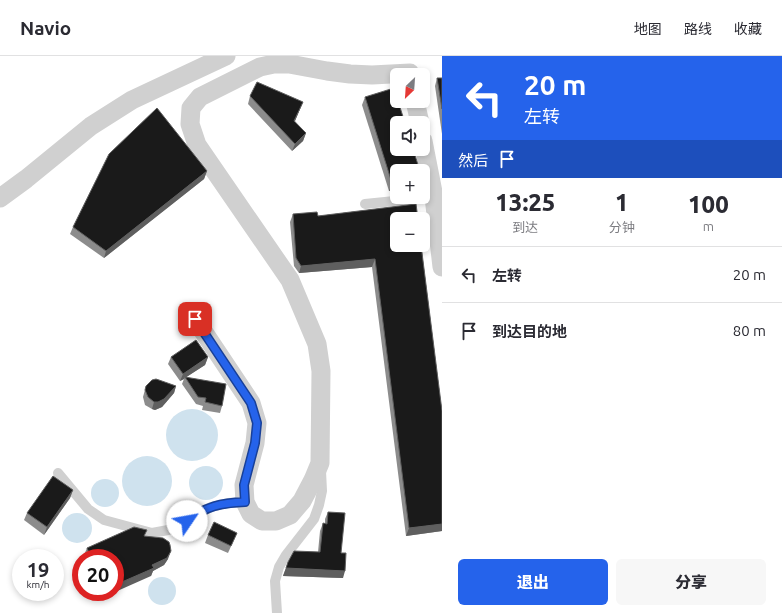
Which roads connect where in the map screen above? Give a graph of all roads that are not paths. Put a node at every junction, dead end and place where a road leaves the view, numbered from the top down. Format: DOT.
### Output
graph roads {
  1 [pos="226,56"];
  2 [pos="390,71"];
  3 [pos="426,156"];
  4 [pos="434,197"];
  5 [pos="0,198"];
  6 [pos="365,204"];
  7 [pos="442,267"];
  8 [pos="195,319"];
  9 [pos="320,463"];
  10 [pos="58,473"];
  11 [pos="245,502"];
  12 [pos="277,613"];
  1 -- 5 [label="street"];
  2 -- 9 [label="street"];
  3 -- 4 [label="street"];
  4 -- 6 [label="lane"];
  4 -- 7 [label="street"];
  8 -- 11 [label="street"];
  9 -- 11 [label="street"];
  9 -- 12 [label="lane"];
  10 -- 11 [label="lane"];
}
